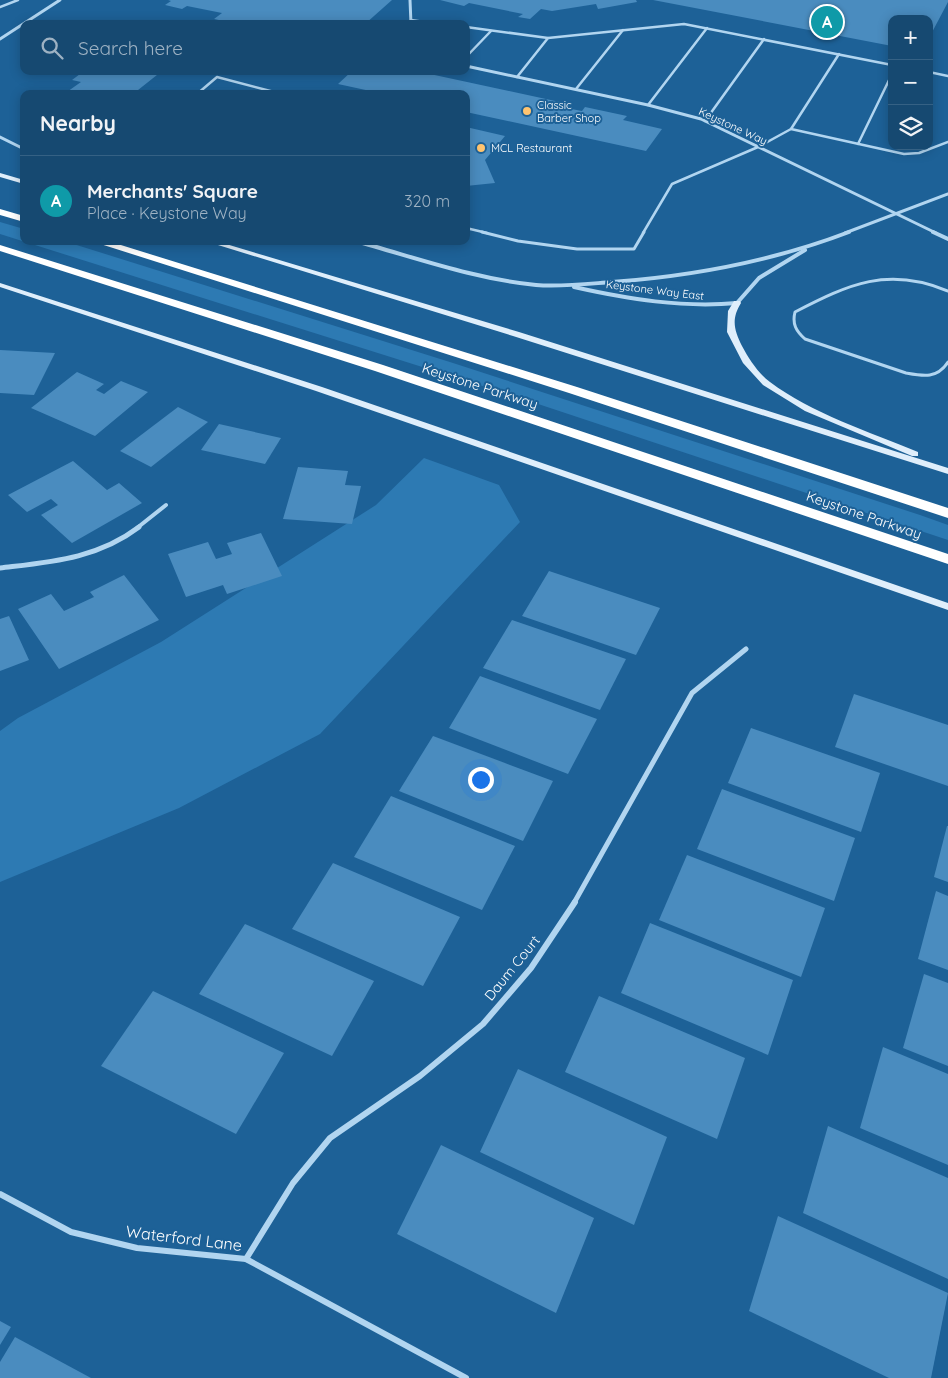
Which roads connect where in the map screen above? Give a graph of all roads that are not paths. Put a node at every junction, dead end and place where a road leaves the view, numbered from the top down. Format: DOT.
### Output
graph roads {
  1 [pos="18,0"];
  2 [pos="60,0"];
  3 [pos="410,0"];
  4 [pos="0,7"];
  5 [pos="29,20"];
  6 [pos="411,20"];
  7 [pos="20,26"];
  8 [pos="470,27"];
  9 [pos="707,28"];
  10 [pos="491,30"];
  11 [pos="623,30"];
  12 [pos="548,38"];
  13 [pos="0,39"];
  14 [pos="764,39"];
  15 [pos="470,53"];
  16 [pos="839,54"];
  17 [pos="888,63"];
  18 [pos="470,67"];
  19 [pos="933,73"];
  20 [pos="948,76"];
  21 [pos="517,77"];
  22 [pos="888,82"];
  23 [pos="576,89"];
  24 [pos="202,90"];
  25 [pos="267,90"];
  26 [pos="648,104"];
  27 [pos="705,121"];
  28 [pos="790,129"];
  29 [pos="948,136"];
  30 [pos="0,137"];
  31 [pos="947,142"];
  32 [pos="858,144"];
  33 [pos="20,147"];
  34 [pos="758,147"];
  35 [pos="0,175"];
  36 [pos="20,181"];
  37 [pos="948,194"];
  38 [pos="0,212"];
  39 [pos="897,214"];
  40 [pos="20,218"];
  41 [pos="470,229"];
  42 [pos="948,239"];
  43 [pos="109,245"];
  44 [pos="221,245"];
  45 [pos="374,245"];
  46 [pos="812,246"];
  47 [pos="0,248"];
  48 [pos="0,285"];
  49 [pos="567,286"];
  50 [pos="948,291"];
  51 [pos="737,303"];
  52 [pos="948,362"];
  53 [pos="948,470"];
  54 [pos="166,506"];
  55 [pos="948,513"];
  56 [pos="948,559"];
  57 [pos="0,568"];
  58 [pos="948,607"];
  59 [pos="746,649"];
  60 [pos="0,1194"];
  61 [pos="246,1259"];
  62 [pos="466,1378"];
  1 -- 4 [label="lane"];
  2 -- 5 [label="street"];
  3 -- 6 [label="street"];
  7 -- 13 [label="street"];
  8 -- 10 [label="lane"];
  9 -- 11 [label="lane"];
  9 -- 14 [label="lane"];
  9 -- 26 [label="lane"];
  10 -- 12 [label="lane"];
  10 -- 15 [label="lane"];
  11 -- 12 [label="lane"];
  11 -- 23 [label="lane"];
  12 -- 21 [label="lane"];
  14 -- 16 [label="lane"];
  14 -- 27 [label="lane"];
  16 -- 17 [label="lane"];
  16 -- 28 [label="lane"];
  18 -- 21 [label="street, Keystone Way"];
  19 -- 20 [label="lane"];
  21 -- 23 [label="street, Keystone Way"];
  22 -- 32 [label="lane"];
  23 -- 26 [label="street, Keystone Way"];
  24 -- 25 [label="lane"];
  26 -- 27 [label="street, Keystone Way"];
  27 -- 34 [label="street, Keystone Way"];
  28 -- 32 [label="lane"];
  28 -- 34 [label="lane"];
  29 -- 31 [label="lane"];
  30 -- 33 [label="street"];
  31 -- 32 [label="lane"];
  34 -- 39 [label="street, Keystone Way"];
  34 -- 41 [label="lane"];
  35 -- 36 [label="main road"];
  37 -- 39 [label="street, Keystone Way East"];
  38 -- 40 [label="highway"];
  39 -- 42 [label="street, Keystone Way"];
  39 -- 46 [label="street, Keystone Way East"];
  43 -- 55 [label="highway, Keystone Parkway"];
  44 -- 53 [label="main road"];
  45 -- 49 [label="street, Keystone Way East"];
  46 -- 49 [label="street, Keystone Way East"];
  46 -- 51 [label="street, Keystone Way East"];
  47 -- 56 [label="highway, Keystone Parkway"];
  48 -- 58 [label="main road"];
  49 -- 51 [label="street, Keystone Way East"];
  50 -- 52 [label="lane"];
  51 -- 53 [label="main road"];
  54 -- 57 [label="street"];
  59 -- 61 [label="street, Daum Court"];
  60 -- 61 [label="street, Waterford Lane"];
  61 -- 62 [label="street, Waterford Lane"];
}
